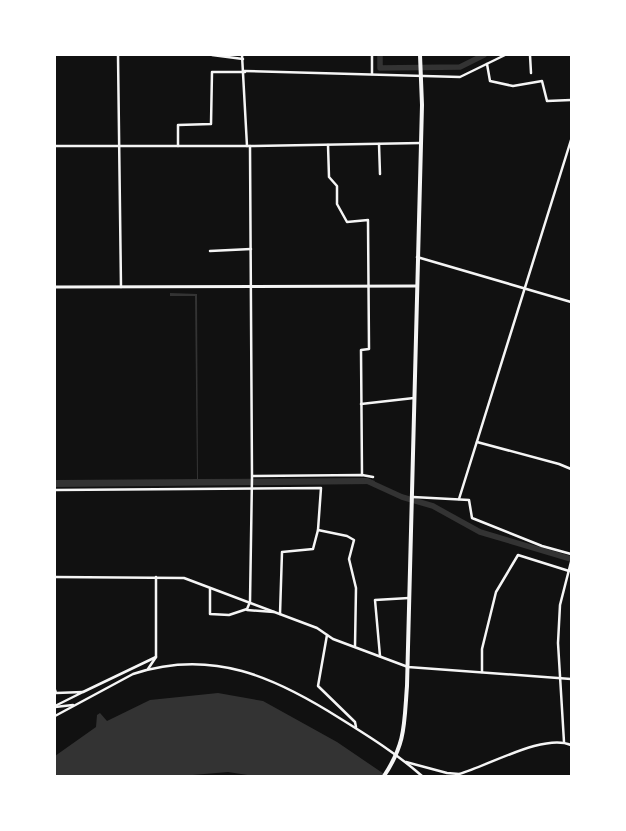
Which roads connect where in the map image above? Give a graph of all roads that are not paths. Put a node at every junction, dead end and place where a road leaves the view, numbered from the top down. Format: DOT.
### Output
graph roads {
  1 [pos="118,55"];
  2 [pos="212,55"];
  3 [pos="372,55"];
  4 [pos="505,55"];
  5 [pos="530,55"];
  6 [pos="420,57"];
  7 [pos="242,58"];
  8 [pos="488,64"];
  9 [pos="244,72"];
  10 [pos="531,73"];
  11 [pos="372,74"];
  12 [pos="421,75"];
  13 [pos="571,100"];
  14 [pos="571,140"];
  15 [pos="421,143"];
  16 [pos="379,144"];
  17 [pos="328,145"];
  18 [pos="55,146"];
  19 [pos="118,146"];
  20 [pos="178,146"];
  21 [pos="248,146"];
  22 [pos="380,174"];
  23 [pos="251,249"];
  24 [pos="210,251"];
  25 [pos="417,257"];
  26 [pos="369,286"];
  27 [pos="417,286"];
  28 [pos="55,287"];
  29 [pos="121,287"];
  30 [pos="251,287"];
  31 [pos="526,289"];
  32 [pos="571,302"];
  33 [pos="415,398"];
  34 [pos="361,404"];
  35 [pos="477,442"];
  36 [pos="571,470"];
  37 [pos="362,475"];
  38 [pos="252,476"];
  39 [pos="373,477"];
  40 [pos="252,489"];
  41 [pos="55,490"];
  42 [pos="411,497"];
  43 [pos="459,499"];
  44 [pos="318,530"];
  45 [pos="571,555"];
  46 [pos="571,562"];
  47 [pos="569,571"];
  48 [pos="55,577"];
  49 [pos="156,577"];
  50 [pos="210,589"];
  51 [pos="409,598"];
  52 [pos="250,602"];
  53 [pos="246,609"];
  54 [pos="276,612"];
  55 [pos="280,614"];
  56 [pos="327,635"];
  57 [pos="355,647"];
  58 [pos="380,656"];
  59 [pos="156,657"];
  60 [pos="408,667"];
  61 [pos="147,670"];
  62 [pos="482,672"];
  63 [pos="561,678"];
  64 [pos="571,679"];
  65 [pos="55,690"];
  66 [pos="83,692"];
  67 [pos="77,704"];
  68 [pos="55,707"];
  69 [pos="55,716"];
  70 [pos="356,729"];
  71 [pos="564,742"];
  72 [pos="571,745"];
  73 [pos="397,756"];
  74 [pos="405,761"];
  75 [pos="384,776"];
  76 [pos="422,776"];
  1 -- 19 [label="street"];
  2 -- 7 [label="street"];
  3 -- 11 [label="street"];
  4 -- 8 [label="street"];
  5 -- 10 [label="street"];
  6 -- 12 [label="main road"];
  7 -- 9 [label="street"];
  8 -- 12 [label="street"];
  8 -- 13 [label="street"];
  9 -- 11 [label="street"];
  9 -- 20 [label="street"];
  9 -- 21 [label="street"];
  11 -- 12 [label="street"];
  12 -- 15 [label="main road"];
  14 -- 31 [label="street"];
  15 -- 16 [label="street"];
  15 -- 25 [label="main road"];
  16 -- 17 [label="street"];
  16 -- 22 [label="street"];
  17 -- 21 [label="street"];
  17 -- 26 [label="street"];
  18 -- 19 [label="street"];
  19 -- 20 [label="street"];
  19 -- 29 [label="street"];
  20 -- 21 [label="street"];
  21 -- 23 [label="street"];
  23 -- 24 [label="street"];
  23 -- 30 [label="street"];
  25 -- 27 [label="main road"];
  25 -- 31 [label="street"];
  26 -- 27 [label="street"];
  26 -- 30 [label="street"];
  26 -- 34 [label="street"];
  27 -- 33 [label="main road"];
  28 -- 29 [label="street"];
  29 -- 30 [label="street"];
  30 -- 38 [label="street"];
  31 -- 32 [label="street"];
  31 -- 35 [label="street"];
  33 -- 34 [label="street"];
  33 -- 42 [label="main road"];
  34 -- 37 [label="street"];
  35 -- 36 [label="street"];
  35 -- 43 [label="street"];
  37 -- 38 [label="street"];
  37 -- 39 [label="street"];
  38 -- 40 [label="street"];
  40 -- 41 [label="street"];
  40 -- 44 [label="street"];
  40 -- 52 [label="street"];
  42 -- 43 [label="street"];
  42 -- 51 [label="main road"];
  43 -- 45 [label="street"];
  44 -- 55 [label="street"];
  44 -- 57 [label="street"];
  46 -- 47 [label="street"];
  47 -- 62 [label="street"];
  47 -- 63 [label="street"];
  48 -- 49 [label="street"];
  49 -- 50 [label="street"];
  49 -- 59 [label="street"];
  50 -- 52 [label="street"];
  50 -- 53 [label="street"];
  51 -- 58 [label="street"];
  51 -- 60 [label="main road"];
  52 -- 53 [label="street"];
  52 -- 54 [label="street"];
  53 -- 54 [label="street"];
  54 -- 55 [label="street"];
  55 -- 56 [label="street"];
  56 -- 57 [label="street"];
  56 -- 70 [label="street"];
  57 -- 58 [label="street"];
  58 -- 60 [label="street"];
  59 -- 61 [label="street"];
  59 -- 66 [label="street"];
  60 -- 62 [label="street"];
  60 -- 73 [label="main road"];
  61 -- 67 [label="street"];
  61 -- 70 [label="street"];
  62 -- 63 [label="street"];
  63 -- 64 [label="street"];
  63 -- 71 [label="street"];
  65 -- 66 [label="street"];
  66 -- 68 [label="street"];
  67 -- 68 [label="street"];
  67 -- 69 [label="street"];
  70 -- 73 [label="street"];
  71 -- 72 [label="street"];
  71 -- 74 [label="street"];
  73 -- 74 [label="street"];
  73 -- 75 [label="main road"];
  74 -- 76 [label="street"];
}
